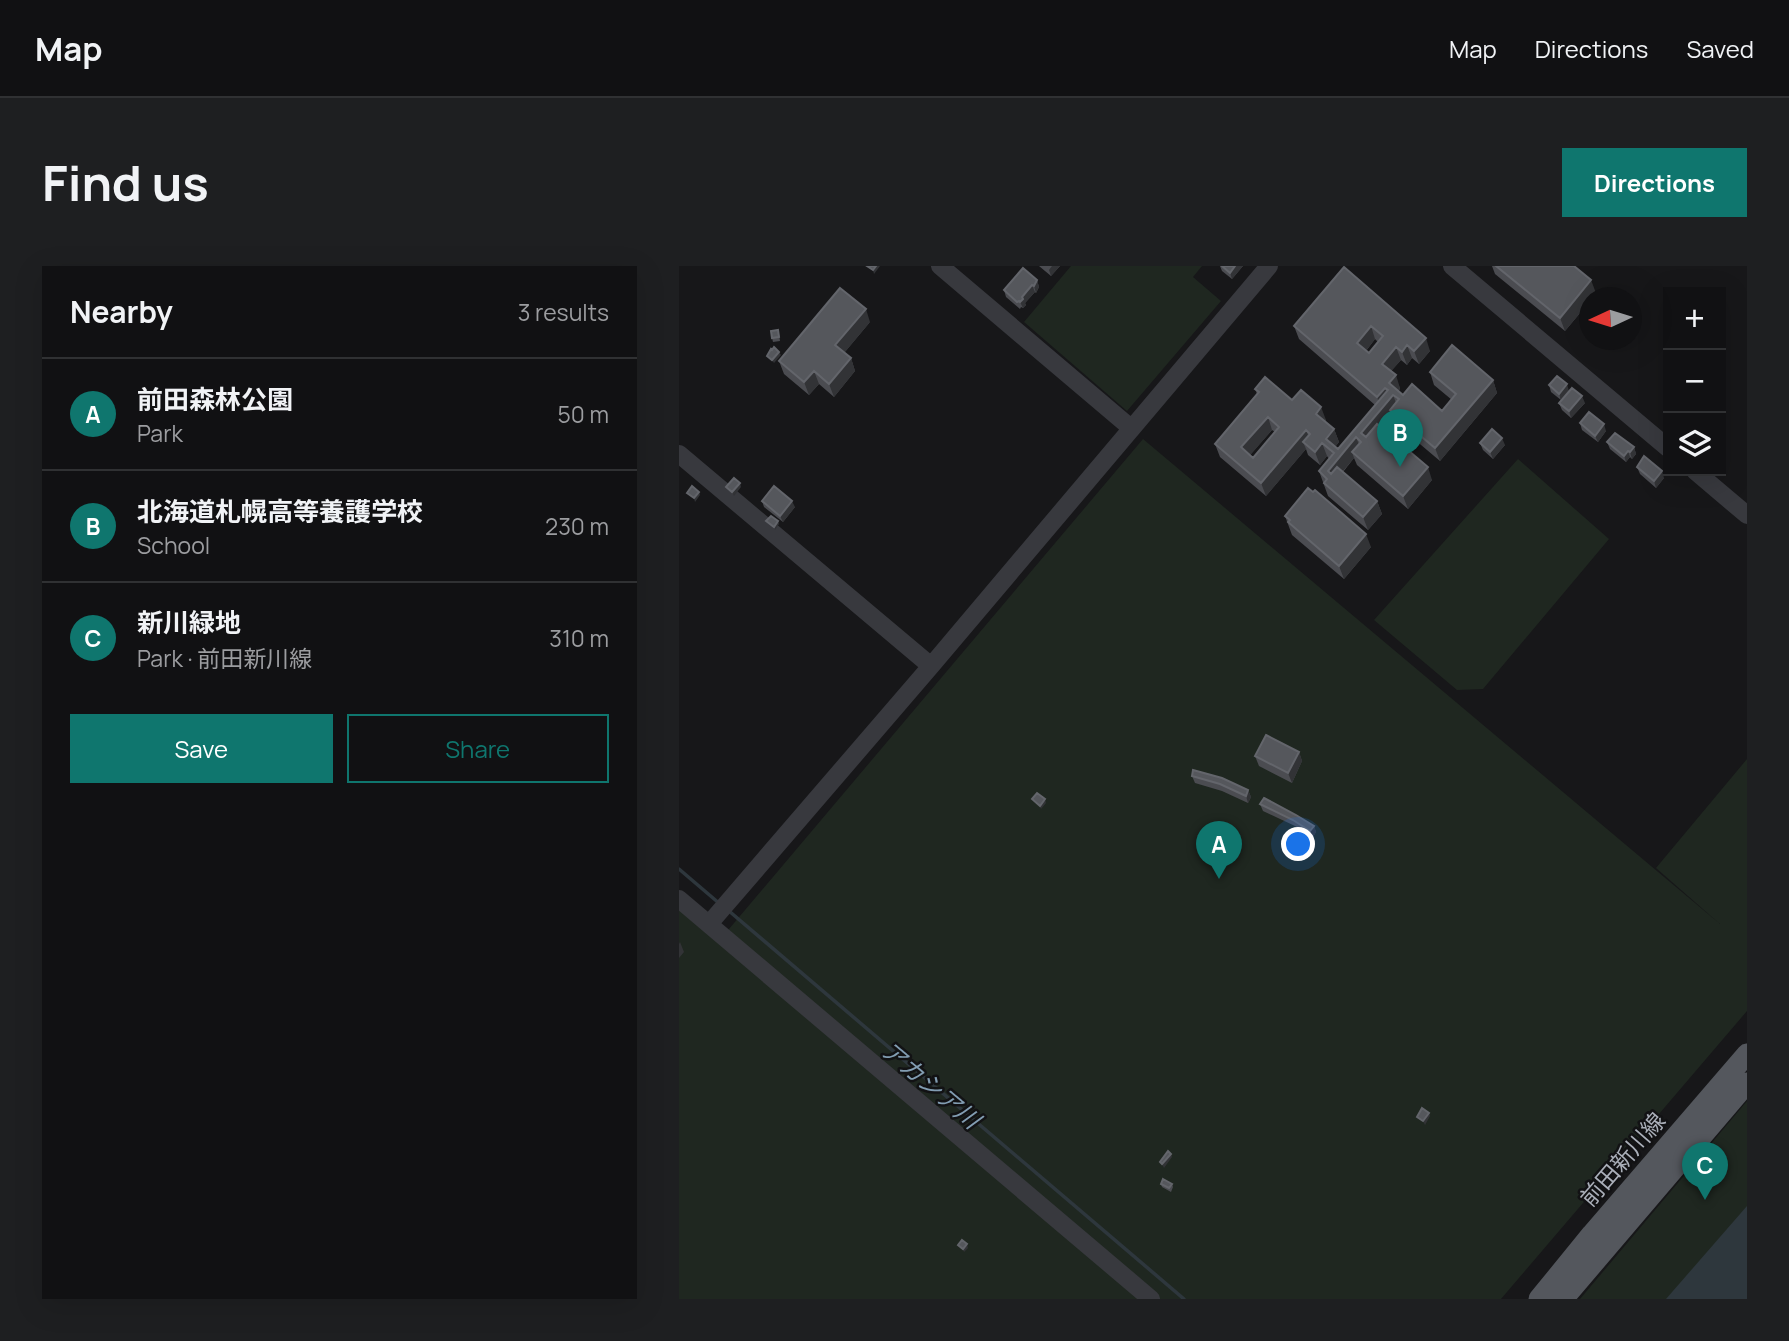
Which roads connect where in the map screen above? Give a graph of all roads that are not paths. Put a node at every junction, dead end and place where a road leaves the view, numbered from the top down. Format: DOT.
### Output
graph roads {
  1 [pos="940,266"];
  2 [pos="1269,266"];
  3 [pos="1452,266"];
  4 [pos="1131,428"];
  5 [pos="1663,445"];
  6 [pos="679,454"];
  7 [pos="1701,476"];
  8 [pos="1747,515"];
  9 [pos="931,666"];
  10 [pos="679,899"];
  11 [pos="711,922"];
  12 [pos="1747,1054"];
  13 [pos="1747,1083"];
  14 [pos="1151,1299"];
  15 [pos="1539,1299"];
  16 [pos="1563,1299"];
  1 -- 4 [label="street"];
  2 -- 4 [label="street"];
  3 -- 5 [label="street"];
  4 -- 9 [label="street"];
  6 -- 9 [label="street"];
  7 -- 8 [label="street"];
  9 -- 11 [label="street"];
  10 -- 11 [label="street"];
  11 -- 14 [label="street"];
  12 -- 15 [label="main road, 前田新川線"];
  13 -- 16 [label="main road, 前田新川線"];
}
